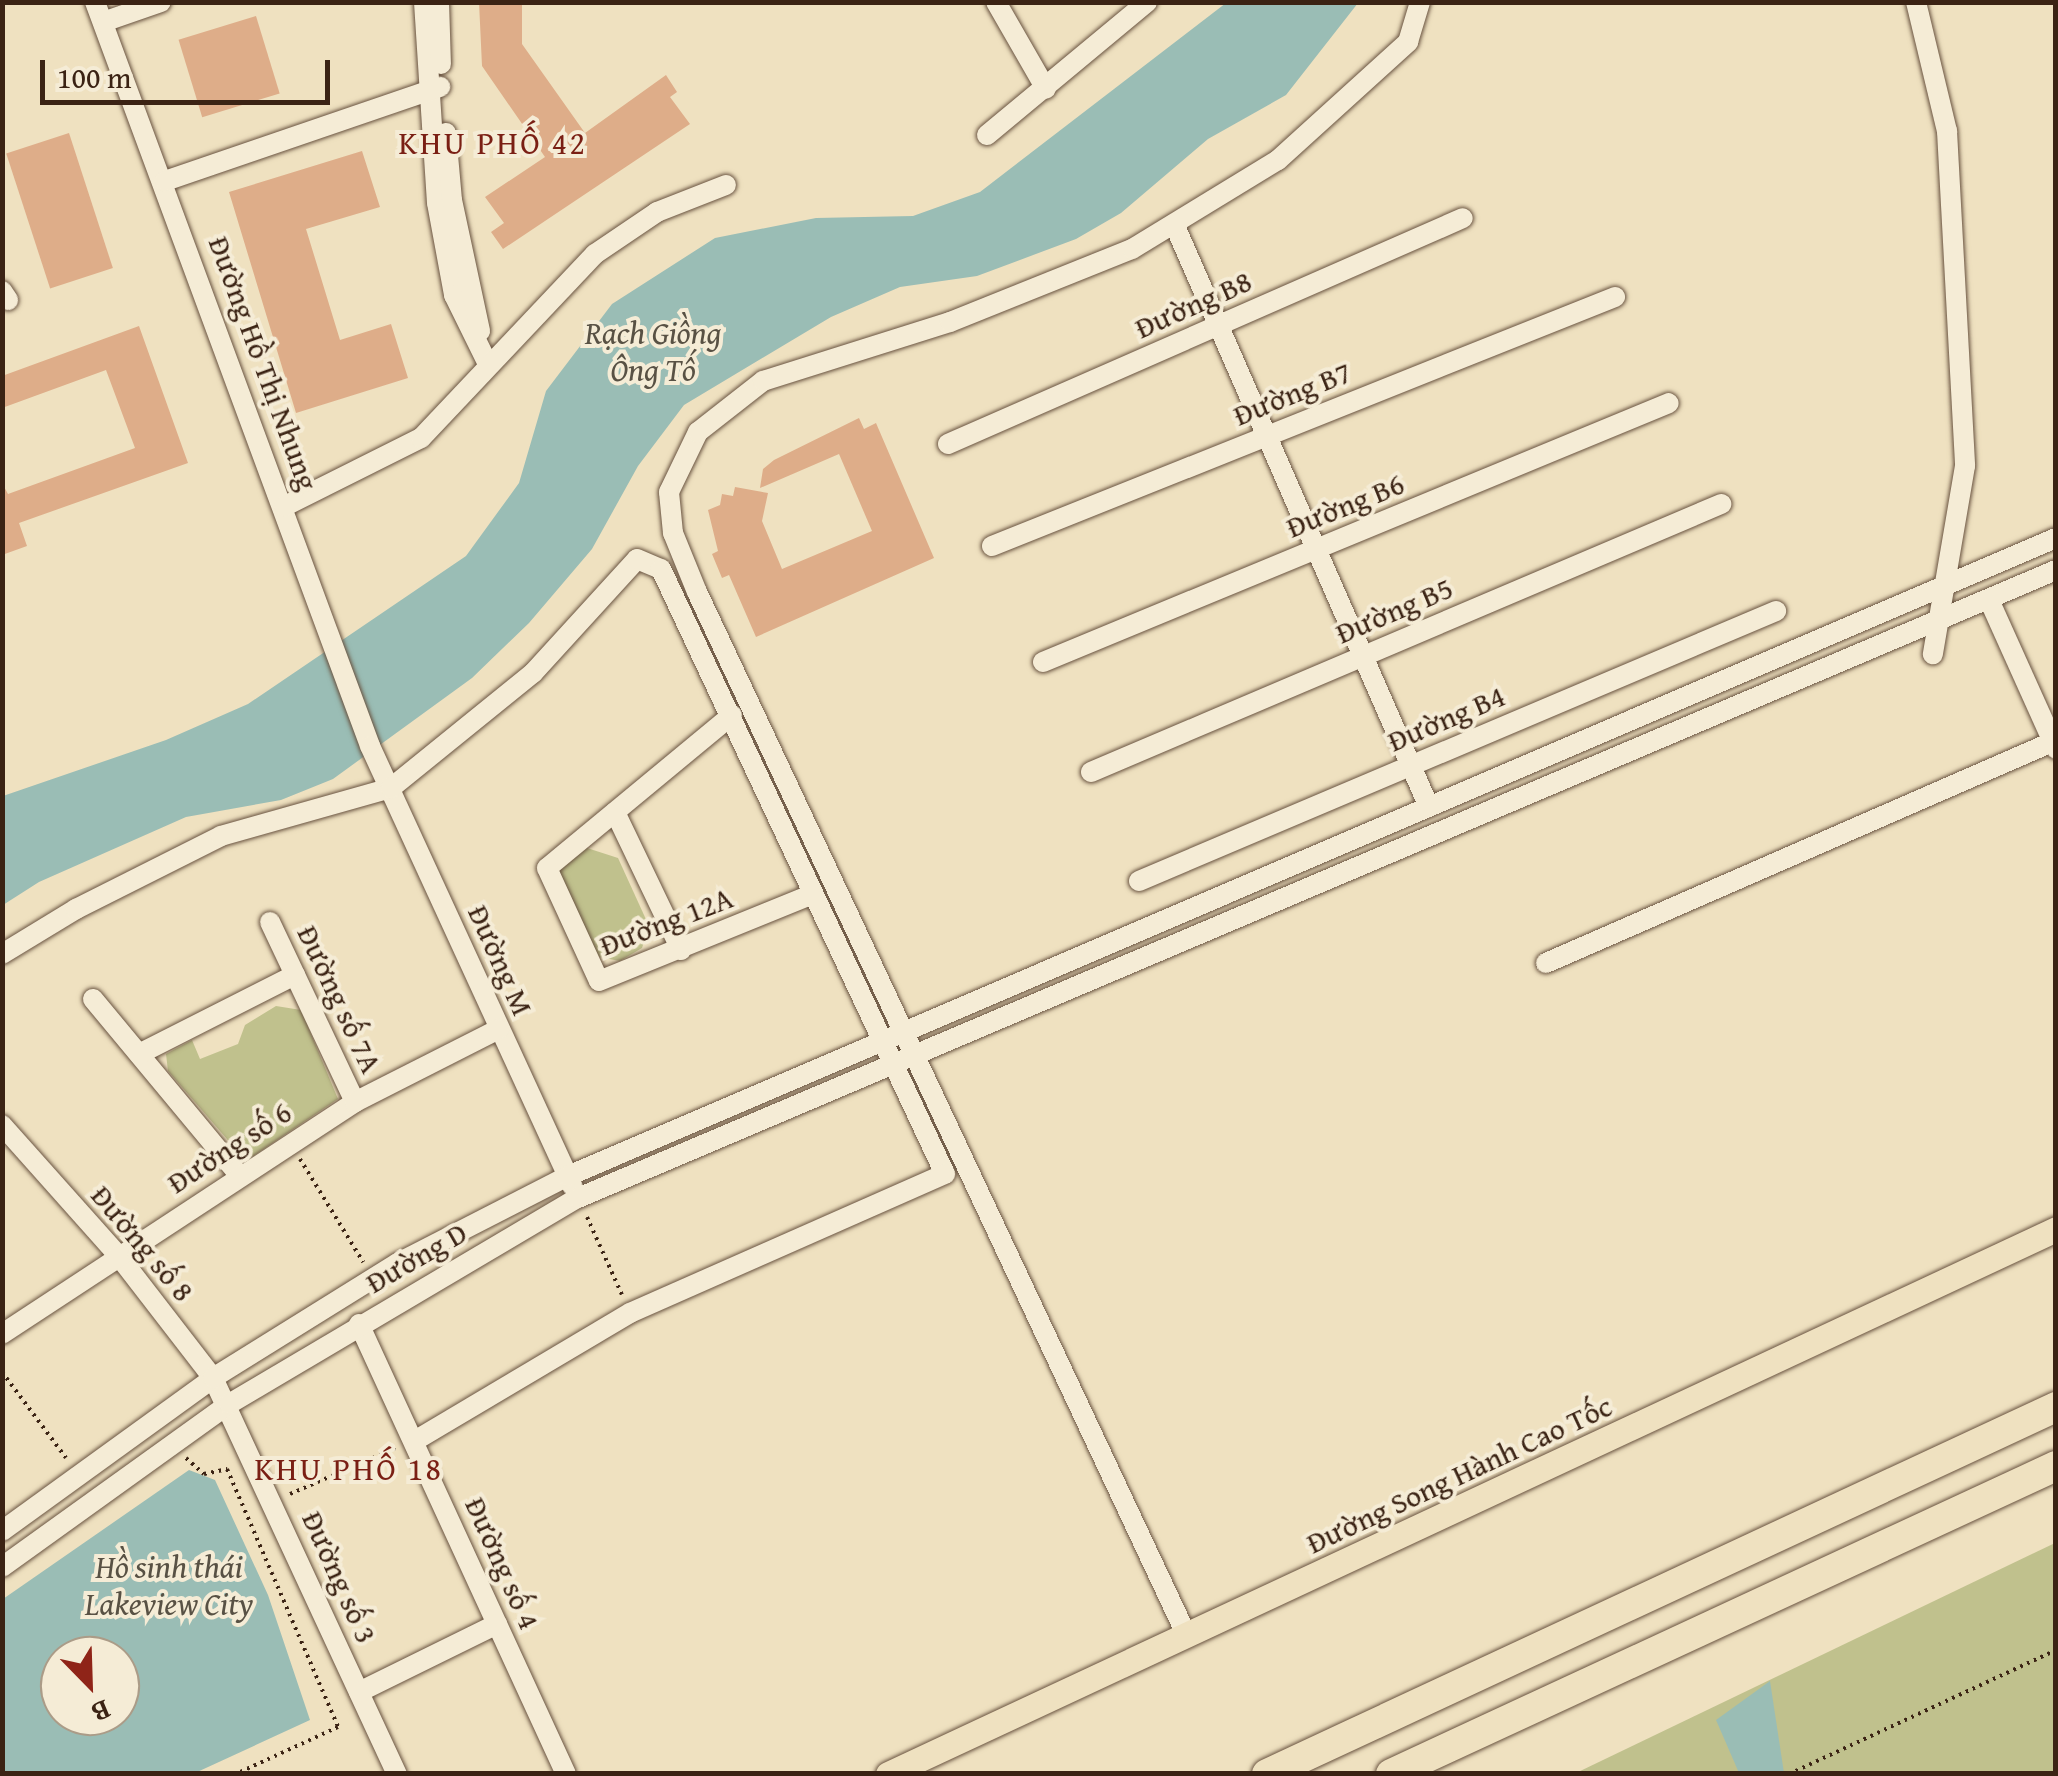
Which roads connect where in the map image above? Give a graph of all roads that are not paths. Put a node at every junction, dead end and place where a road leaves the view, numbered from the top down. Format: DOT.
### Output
graph roads {
  1 [pos="161,2"];
  2 [pos="424,2"];
  3 [pos="439,2"];
  4 [pos="996,2"];
  5 [pos="1147,2"];
  6 [pos="1420,2"];
  7 [pos="1916,2"];
  8 [pos="99,12"];
  9 [pos="435,88"];
  10 [pos="1046,89"];
  11 [pos="987,135"];
  12 [pos="165,180"];
  13 [pos="726,185"];
  14 [pos="1463,218"];
  15 [pos="1175,226"];
  16 [pos="1615,298"];
  17 [pos="1219,326"];
  18 [pos="486,362"];
  19 [pos="1669,404"];
  20 [pos="1267,436"];
  21 [pos="948,444"];
  22 [pos="1721,504"];
  23 [pos="285,506"];
  24 [pos="2056,538"];
  25 [pos="992,546"];
  26 [pos="1316,549"];
  27 [pos="2056,570"];
  28 [pos="1945,590"];
  29 [pos="1990,602"];
  30 [pos="1776,610"];
  31 [pos="1938,624"];
  32 [pos="1933,654"];
  33 [pos="1363,657"];
  34 [pos="1043,662"];
  35 [pos="732,715"];
  36 [pos="2054,745"];
  37 [pos="370,746"];
  38 [pos="1410,766"];
  39 [pos="1091,772"];
  40 [pos="390,788"];
  41 [pos="1429,807"];
  42 [pos="615,812"];
  43 [pos="1139,880"];
  44 [pos="814,894"];
  45 [pos="270,922"];
  46 [pos="681,950"];
  47 [pos="2,954"];
  48 [pos="1546,963"];
  49 [pos="295,975"];
  50 [pos="93,999"];
  51 [pos="500,1029"];
  52 [pos="891,1033"];
  53 [pos="139,1054"];
  54 [pos="904,1060"];
  55 [pos="355,1102"];
  56 [pos="2,1125"];
  57 [pos="238,1174"];
  58 [pos="568,1176"];
  59 [pos="578,1198"];
  60 [pos="2056,1229"];
  61 [pos="118,1255"];
  62 [pos="359,1324"];
  63 [pos="2,1334"];
  64 [pos="213,1378"];
  65 [pos="228,1404"];
  66 [pos="2056,1407"];
  67 [pos="414,1440"];
  68 [pos="2056,1466"];
  69 [pos="2,1531"];
  70 [pos="2,1567"];
  71 [pos="497,1624"];
  72 [pos="1187,1636"];
  73 [pos="359,1692"];
  74 [pos="397,1774"];
  75 [pos="566,1774"];
  76 [pos="888,1774"];
  77 [pos="1267,1774"];
  78 [pos="1391,1774"];
  1 -- 8 [label="street"];
  2 -- 9 [label="street"];
  3 -- 9 [label="street"];
  4 -- 10 [label="street"];
  5 -- 10 [label="street"];
  6 -- 15 [label="street"];
  7 -- 28 [label="street"];
  8 -- 12 [label="street, Đường Hồ Thị Nhung"];
  9 -- 12 [label="street"];
  9 -- 18 [label="street"];
  10 -- 11 [label="street"];
  12 -- 23 [label="street, Đường Hồ Thị Nhung"];
  13 -- 18 [label="street"];
  14 -- 17 [label="street, Đường B8"];
  15 -- 17 [label="street"];
  15 -- 52 [label="street"];
  16 -- 20 [label="street, Đường B7"];
  17 -- 20 [label="street"];
  17 -- 21 [label="street, Đường B8"];
  18 -- 23 [label="street"];
  19 -- 26 [label="street, Đường B6"];
  20 -- 25 [label="street, Đường B7"];
  20 -- 26 [label="street"];
  22 -- 33 [label="street, Đường B5"];
  23 -- 37 [label="street, Đường Hồ Thị Nhung"];
  24 -- 28 [label="street, Đường D"];
  26 -- 33 [label="street"];
  26 -- 34 [label="street, Đường B6"];
  27 -- 29 [label="street, Đường D"];
  28 -- 31 [label="street"];
  28 -- 41 [label="street, Đường D"];
  29 -- 31 [label="street, Đường D"];
  29 -- 36 [label="street"];
  30 -- 38 [label="street, Đường B4"];
  31 -- 32 [label="street"];
  31 -- 54 [label="street, Đường D"];
  33 -- 38 [label="street"];
  33 -- 39 [label="street, Đường B5"];
  35 -- 40 [label="street"];
  35 -- 42 [label="street, Đường 12A"];
  35 -- 44 [label="street"];
  36 -- 48 [label="street"];
  37 -- 40 [label="street, Đường M"];
  38 -- 41 [label="street"];
  38 -- 43 [label="street, Đường B4"];
  40 -- 47 [label="street"];
  40 -- 51 [label="street, Đường M"];
  41 -- 52 [label="street, Đường D"];
  42 -- 46 [label="street"];
  42 -- 46 [label="street, Đường 12A"];
  44 -- 46 [label="street, Đường 12A"];
  44 -- 52 [label="street"];
  45 -- 49 [label="street, Đường số 7A"];
  49 -- 53 [label="street"];
  49 -- 55 [label="street, Đường số 7A"];
  50 -- 53 [label="street"];
  51 -- 55 [label="street, Đường số 6"];
  51 -- 58 [label="street, Đường M"];
  52 -- 54 [label="street"];
  52 -- 58 [label="street, Đường D"];
  53 -- 57 [label="street"];
  54 -- 59 [label="street, Đường D"];
  54 -- 67 [label="street"];
  54 -- 72 [label="street"];
  55 -- 57 [label="street, Đường số 6"];
  56 -- 61 [label="street, Đường số 8"];
  57 -- 61 [label="street, Đường số 6"];
  58 -- 59 [label="street, Đường M"];
  58 -- 64 [label="street, Đường D"];
  59 -- 62 [label="street, Đường D"];
  60 -- 72 [label="main road, Đường Song Hành Cao Tốc"];
  61 -- 63 [label="street, Đường số 6"];
  61 -- 64 [label="street, Đường số 8"];
  62 -- 65 [label="street, Đường D"];
  62 -- 67 [label="street, Đường số 4"];
  64 -- 65 [label="street, Đường số 8"];
  64 -- 69 [label="street, Đường D"];
  65 -- 70 [label="street, Đường D"];
  65 -- 73 [label="street, Đường số 3"];
  66 -- 77 [label="highway"];
  67 -- 71 [label="street, Đường số 4"];
  68 -- 78 [label="highway"];
  71 -- 73 [label="street"];
  71 -- 75 [label="street, Đường số 4"];
  72 -- 76 [label="main road, Đường Song Hành Cao Tốc"];
  73 -- 74 [label="street, Đường số 3"];
}
